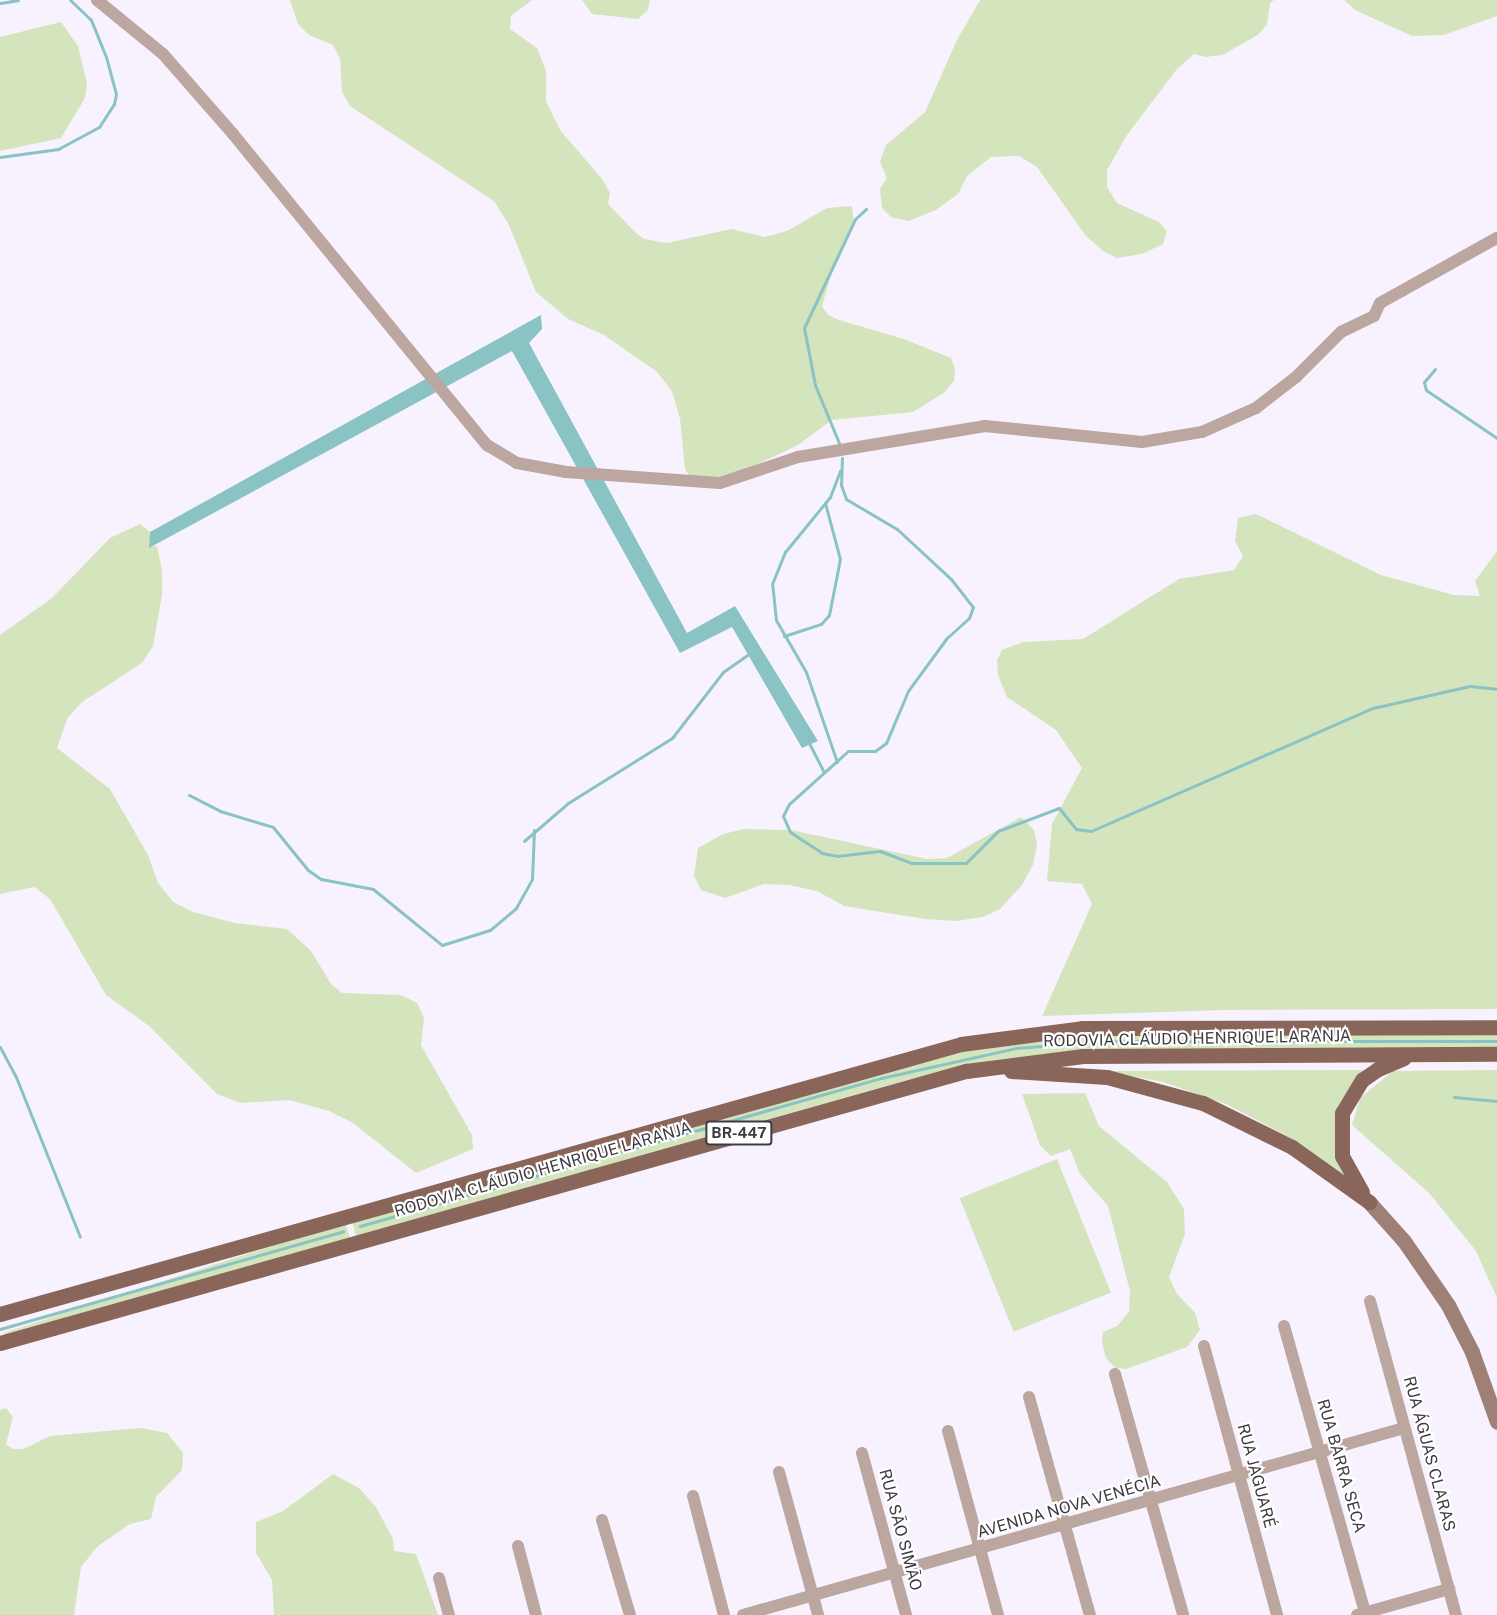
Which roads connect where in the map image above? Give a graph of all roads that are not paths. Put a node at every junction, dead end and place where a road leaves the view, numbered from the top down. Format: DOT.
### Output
graph roads {
  1 [pos="97,0"];
  2 [pos="1497,238"];
  3 [pos="1497,1027"];
  4 [pos="1414,1054"];
  5 [pos="1497,1054"];
  6 [pos="909,1085"];
  7 [pos="1369,1202"];
  8 [pos="1370,1301"];
  9 [pos="0,1314"];
  10 [pos="1284,1326"];
  11 [pos="0,1343"];
  12 [pos="1204,1346"];
  13 [pos="1115,1374"];
  14 [pos="1029,1397"];
  15 [pos="1497,1422"];
  16 [pos="1404,1428"];
  17 [pos="948,1431"];
  18 [pos="1319,1452"];
  19 [pos="862,1454"];
  20 [pos="779,1472"];
  21 [pos="1238,1475"];
  22 [pos="693,1496"];
  23 [pos="1149,1501"];
  24 [pos="603,1520"];
  25 [pos="1064,1527"];
  26 [pos="518,1546"];
  27 [pos="980,1550"];
  28 [pos="894,1574"];
  29 [pos="439,1578"];
  30 [pos="1449,1589"];
  31 [pos="813,1595"];
  32 [pos="1363,1614"];
  33 [pos="449,1615"];
  34 [pos="536,1615"];
  35 [pos="630,1615"];
  36 [pos="724,1615"];
  37 [pos="743,1615"];
  38 [pos="818,1615"];
  39 [pos="906,1615"];
  40 [pos="998,1615"];
  41 [pos="1090,1615"];
  42 [pos="1183,1615"];
  43 [pos="1277,1615"];
  44 [pos="1456,1615"];
  1 -- 2 [label="street"];
  3 -- 9 [label="main road, RODOVIA CLÁUDIO HENRIQUE LARANJA / BR-447"];
  4 -- 5 [label="main road, RODOVIA CLÁUDIO HENRIQUE LARANJA / BR-447"];
  4 -- 6 [label="main road, RODOVIA CLÁUDIO HENRIQUE LARANJA / BR-447"];
  4 -- 7 [label="main road"];
  6 -- 7 [label="main road"];
  6 -- 11 [label="main road, RODOVIA CLÁUDIO HENRIQUE LARANJA / BR-447"];
  7 -- 15 [label="main road"];
  8 -- 16 [label="street, RUA ÁGUAS CLARAS"];
  10 -- 18 [label="street, RUA BARRA SECA"];
  12 -- 21 [label="street, RUA JAGUARÉ"];
  13 -- 23 [label="street"];
  14 -- 25 [label="street"];
  16 -- 18 [label="street, AVENIDA NOVA VENÉCIA"];
  16 -- 30 [label="street, RUA ÁGUAS CLARAS"];
  17 -- 27 [label="street"];
  18 -- 21 [label="street, AVENIDA NOVA VENÉCIA"];
  18 -- 32 [label="street, RUA BARRA SECA"];
  19 -- 28 [label="street, RUA SÃO SIMÃO"];
  20 -- 31 [label="street"];
  21 -- 23 [label="street, AVENIDA NOVA VENÉCIA"];
  21 -- 43 [label="street, RUA JAGUARÉ"];
  22 -- 36 [label="street"];
  23 -- 25 [label="street, AVENIDA NOVA VENÉCIA"];
  23 -- 42 [label="street"];
  24 -- 35 [label="street"];
  25 -- 27 [label="street, AVENIDA NOVA VENÉCIA"];
  25 -- 41 [label="street"];
  26 -- 34 [label="street"];
  27 -- 28 [label="street, AVENIDA NOVA VENÉCIA"];
  27 -- 40 [label="street"];
  28 -- 31 [label="street, AVENIDA NOVA VENÉCIA"];
  28 -- 39 [label="street, RUA SÃO SIMÃO"];
  29 -- 33 [label="street"];
  30 -- 32 [label="street"];
  30 -- 44 [label="street, RUA ÁGUAS CLARAS"];
  31 -- 37 [label="street, AVENIDA NOVA VENÉCIA"];
  31 -- 38 [label="street"];
}
